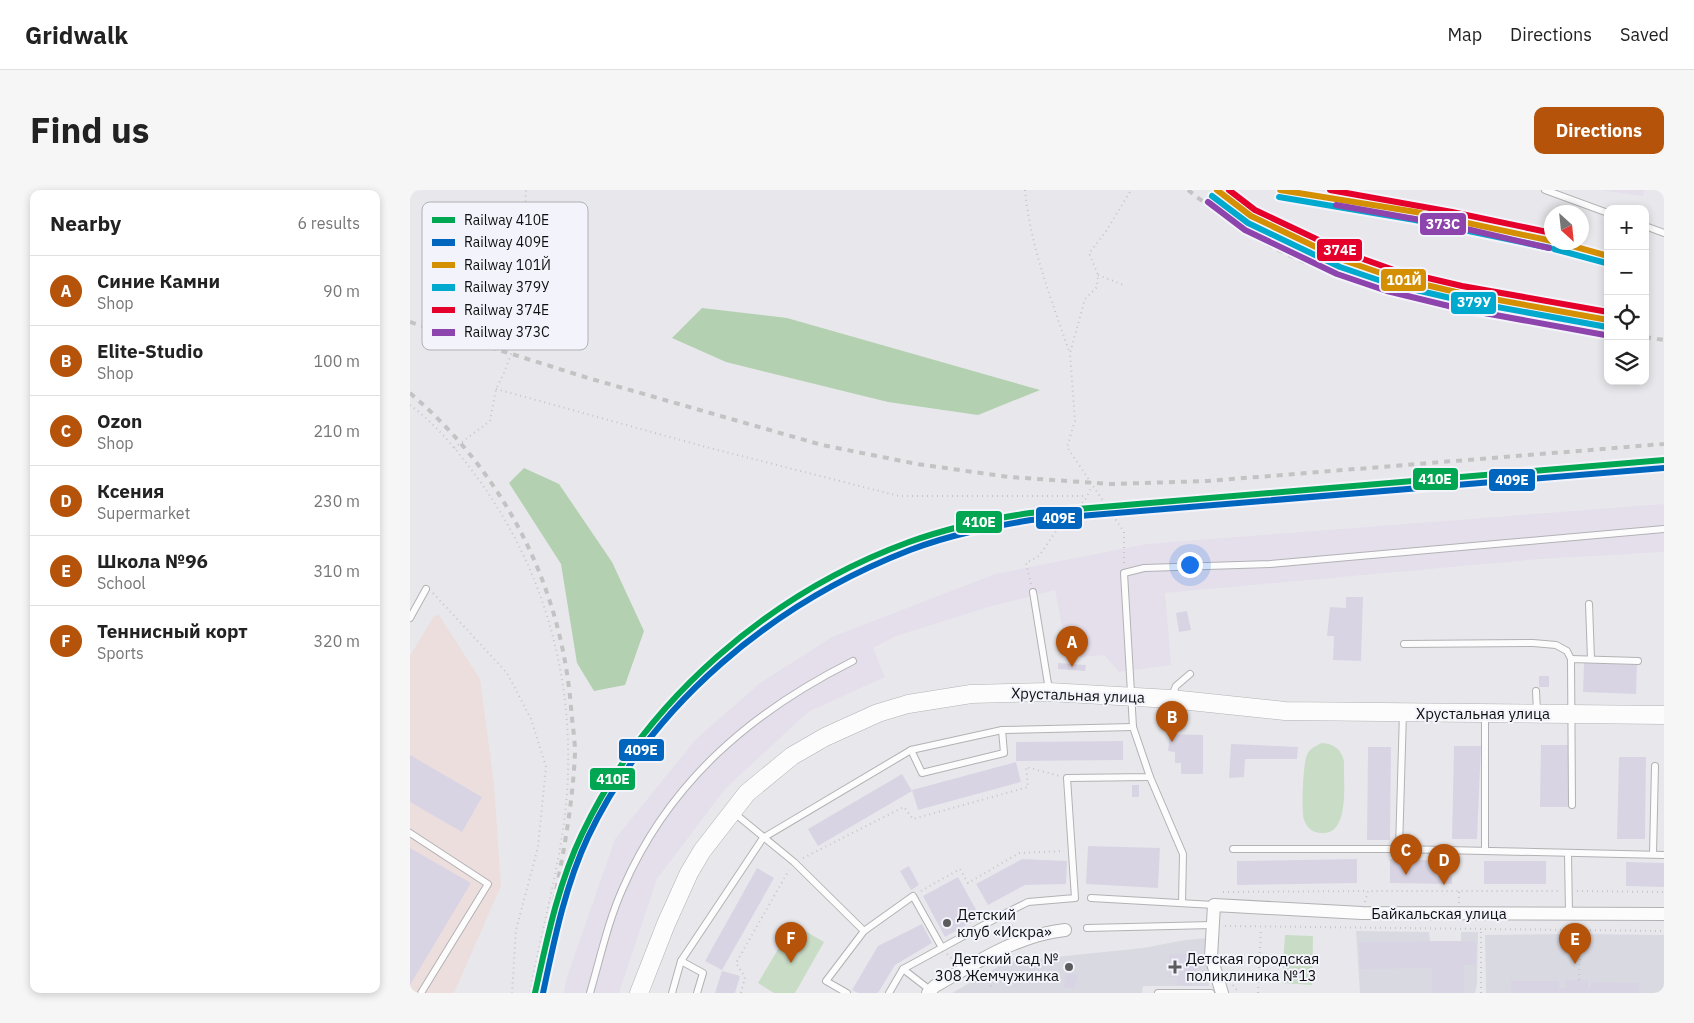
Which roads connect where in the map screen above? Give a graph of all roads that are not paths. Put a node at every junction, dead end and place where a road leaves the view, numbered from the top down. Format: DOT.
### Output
graph roads {
  1 [pos="1545,190"];
  2 [pos="1604,212"];
  3 [pos="1649,227"];
  4 [pos="1664,233"];
  5 [pos="1664,529"];
  6 [pos="426,589"];
  7 [pos="1033,592"];
  8 [pos="1589,604"];
  9 [pos="410,618"];
  10 [pos="1404,644"];
  11 [pos="1571,659"];
  12 [pos="1591,659"];
  13 [pos="1638,661"];
  14 [pos="853,662"];
  15 [pos="1190,674"];
  16 [pos="1536,691"];
  17 [pos="1049,692"];
  18 [pos="1130,698"];
  19 [pos="1171,699"];
  20 [pos="1402,712"];
  21 [pos="1485,713"];
  22 [pos="1537,713"];
  23 [pos="1571,714"];
  24 [pos="1664,714"];
  25 [pos="1133,726"];
  26 [pos="1002,730"];
  27 [pos="911,750"];
  28 [pos="1655,766"];
  29 [pos="1150,777"];
  30 [pos="1572,805"];
  31 [pos="732,811"];
  32 [pos="410,833"];
  33 [pos="763,838"];
  34 [pos="1233,849"];
  35 [pos="1400,849"];
  36 [pos="1485,851"];
  37 [pos="1568,854"];
  38 [pos="1653,854"];
  39 [pos="1664,854"];
  40 [pos="1092,898"];
  41 [pos="1182,902"];
  42 [pos="1214,905"];
  43 [pos="1569,913"];
  44 [pos="1664,914"];
  45 [pos="1212,925"];
  46 [pos="1087,928"];
  47 [pos="1065,930"];
  48 [pos="864,931"];
  49 [pos="941,946"];
  50 [pos="681,961"];
  51 [pos="903,969"];
  52 [pos="929,991"];
  53 [pos="421,993"];
  54 [pos="590,993"];
  55 [pos="639,993"];
  56 [pos="672,993"];
  57 [pos="697,993"];
  58 [pos="847,993"];
  59 [pos="889,993"];
  60 [pos="1158,993"];
  61 [pos="1211,993"];
  62 [pos="1222,993"];
  1 -- 2 [label="lane"];
  3 -- 4 [label="lane"];
  5 -- 18 [label="lane"];
  6 -- 9 [label="lane"];
  7 -- 17 [label="lane"];
  8 -- 12 [label="lane"];
  10 -- 11 [label="lane"];
  11 -- 12 [label="lane"];
  11 -- 23 [label="lane"];
  12 -- 13 [label="lane"];
  14 -- 54 [label="lane"];
  15 -- 19 [label="lane"];
  16 -- 22 [label="lane"];
  17 -- 18 [label="street, Хрустальная улица"];
  17 -- 31 [label="street, Хрустальная улица"];
  18 -- 19 [label="street, Хрустальная улица"];
  18 -- 25 [label="lane"];
  19 -- 20 [label="street, Хрустальная улица"];
  20 -- 21 [label="street, Хрустальная улица"];
  20 -- 35 [label="lane"];
  21 -- 22 [label="street, Хрустальная улица"];
  21 -- 36 [label="lane"];
  22 -- 23 [label="street, Хрустальная улица"];
  23 -- 24 [label="street, Хрустальная улица"];
  23 -- 30 [label="lane"];
  25 -- 26 [label="lane"];
  25 -- 29 [label="lane"];
  26 -- 27 [label="lane"];
  26 -- 27 [label="lane"];
  27 -- 33 [label="lane"];
  28 -- 38 [label="lane"];
  29 -- 41 [label="lane"];
  29 -- 49 [label="lane"];
  31 -- 33 [label="lane"];
  31 -- 55 [label="street, Хрустальная улица"];
  32 -- 53 [label="lane"];
  33 -- 48 [label="lane"];
  33 -- 50 [label="lane"];
  34 -- 35 [label="lane"];
  35 -- 36 [label="lane"];
  36 -- 37 [label="lane"];
  37 -- 38 [label="lane"];
  37 -- 43 [label="lane"];
  38 -- 39 [label="lane"];
  40 -- 41 [label="lane"];
  41 -- 42 [label="lane"];
  42 -- 43 [label="street, Байкальская улица"];
  42 -- 45 [label="street"];
  43 -- 44 [label="street, Байкальская улица"];
  45 -- 46 [label="lane"];
  45 -- 62 [label="street"];
  47 -- 52 [label="street"];
  48 -- 49 [label="lane"];
  48 -- 58 [label="lane"];
  49 -- 51 [label="lane"];
  50 -- 56 [label="lane"];
  50 -- 57 [label="lane"];
  51 -- 52 [label="lane"];
  51 -- 59 [label="lane"];
  60 -- 61 [label="lane"];
}
